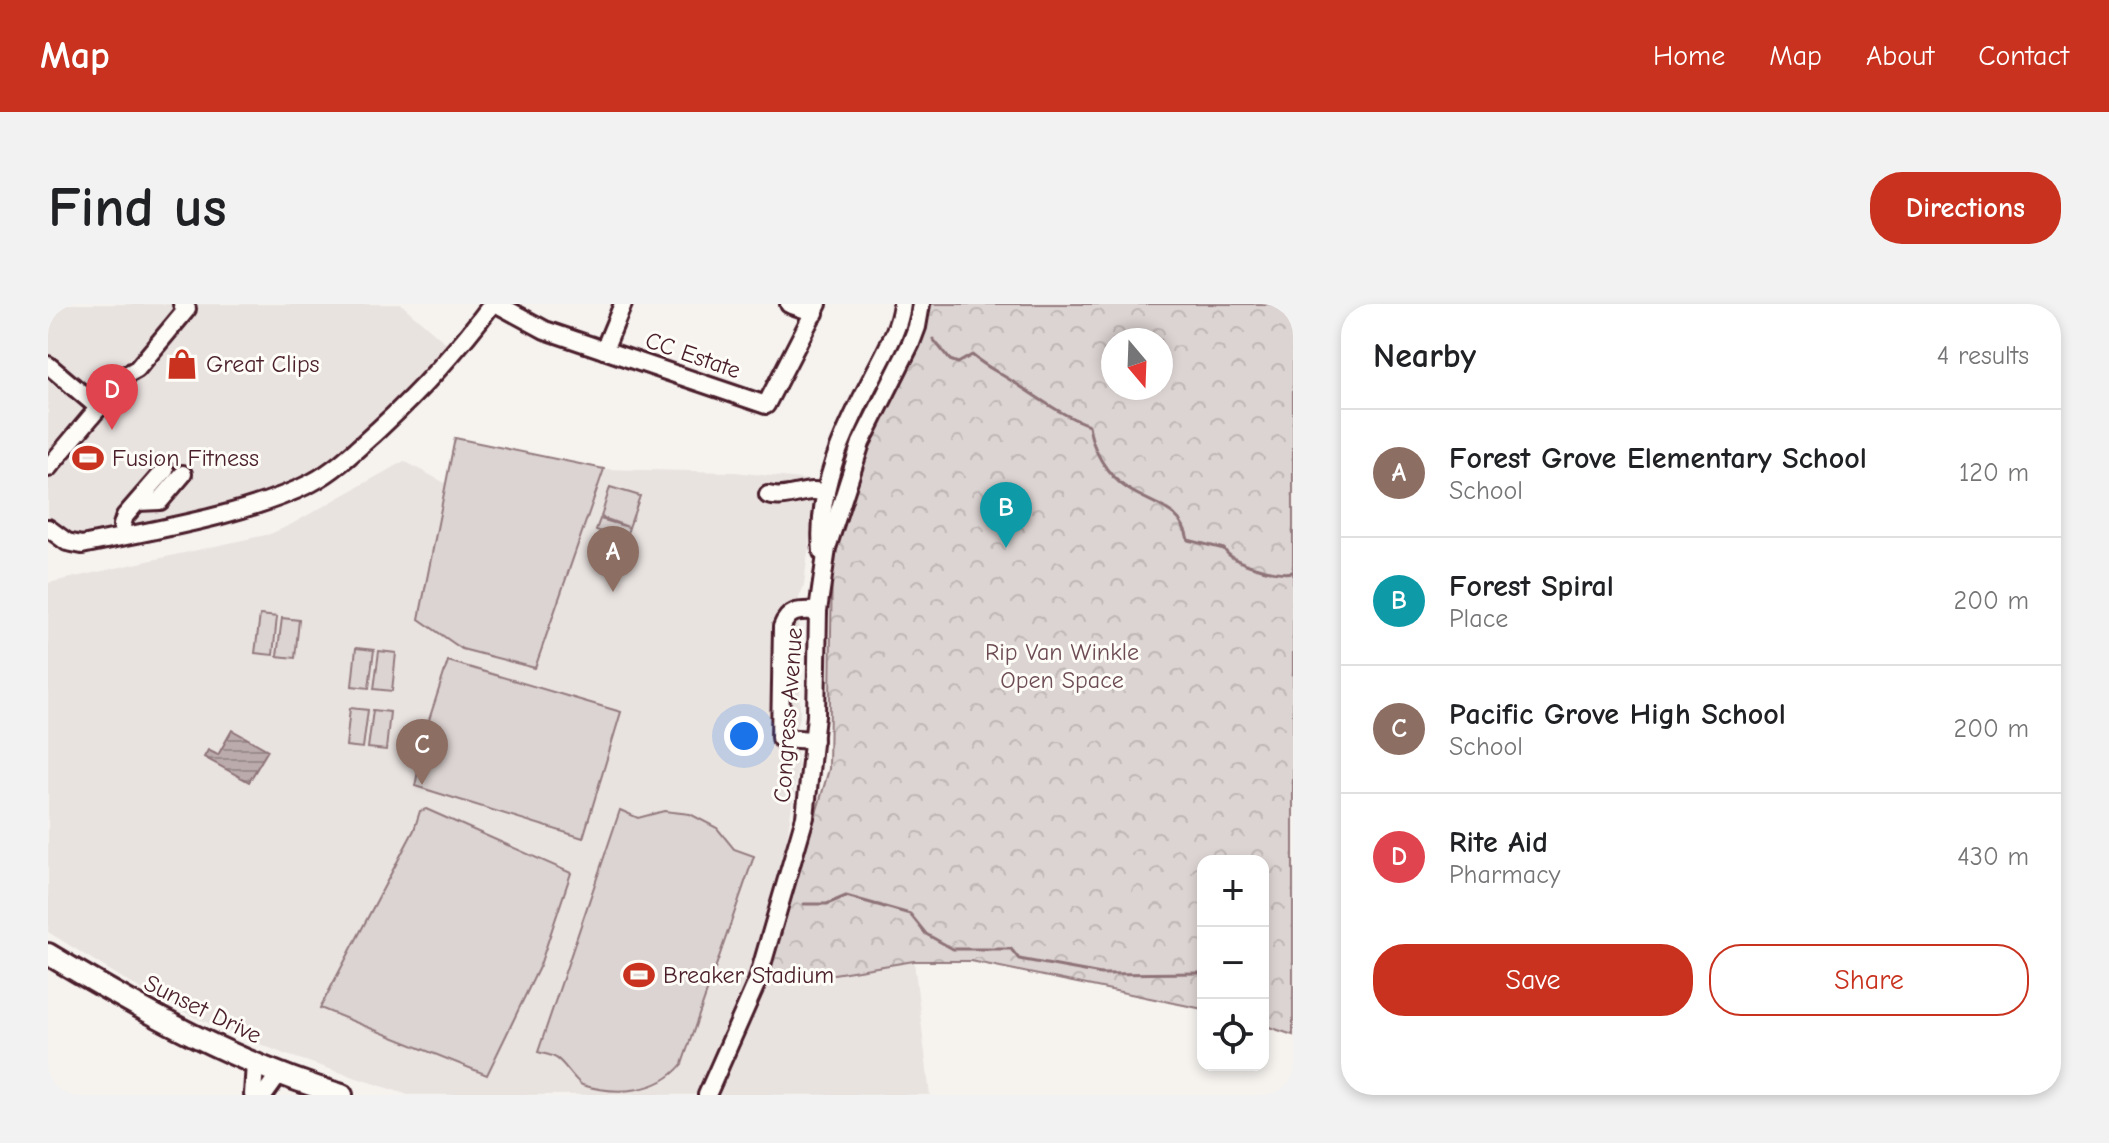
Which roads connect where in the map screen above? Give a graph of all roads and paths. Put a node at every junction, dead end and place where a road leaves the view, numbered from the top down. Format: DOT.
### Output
graph roads {
  1 [pos="182,304"];
  2 [pos="494,304"];
  3 [pos="623,304"];
  4 [pos="789,304"];
  5 [pos="902,304"];
  6 [pos="921,304"];
  7 [pos="816,308"];
  8 [pos="604,350"];
  9 [pos="48,365"];
  10 [pos="99,408"];
  11 [pos="48,468"];
  12 [pos="165,470"];
  13 [pos="183,474"];
  14 [pos="826,493"];
  15 [pos="768,495"];
  16 [pos="138,502"];
  17 [pos="48,528"];
  18 [pos="124,536"];
  19 [pos="824,561"];
  20 [pos="818,611"];
  21 [pos="814,740"];
  22 [pos="48,954"];
  23 [pos="255,1063"];
  24 [pos="279,1074"];
  25 [pos="253,1095"];
  26 [pos="264,1095"];
  27 [pos="342,1095"];
  28 [pos="707,1095"];
  1 -- 10 [label="street"];
  2 -- 8 [label="street, CC Estate"];
  2 -- 18 [label="street"];
  3 -- 8 [label="street, CC Estate"];
  4 -- 7 [label="street"];
  5 -- 14 [label="street, Congress Avenue"];
  6 -- 19 [label="street, Congress Avenue"];
  7 -- 8 [label="street, CC Estate"];
  9 -- 10 [label="street"];
  10 -- 11 [label="street"];
  12 -- 16 [label="street"];
  13 -- 16 [label="street"];
  14 -- 15 [label="street"];
  14 -- 19 [label="street, Congress Avenue"];
  16 -- 18 [label="street"];
  17 -- 18 [label="street"];
  19 -- 20 [label="street, Congress Avenue"];
  20 -- 21 [label="street, Congress Avenue"];
  20 -- 21 [label="street"];
  21 -- 28 [label="street, Congress Avenue"];
  22 -- 23 [label="main road, Sunset Drive"];
  23 -- 24 [label="main road, Sunset Drive"];
  23 -- 25 [label="street"];
  24 -- 26 [label="street"];
  24 -- 27 [label="main road, Sunset Drive"];
}
